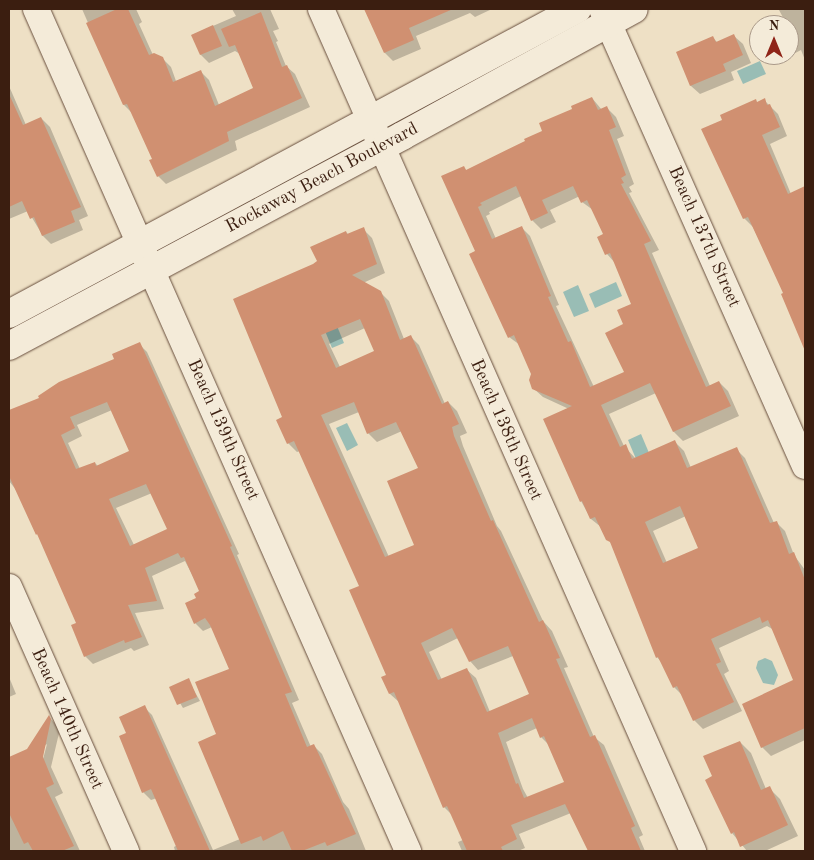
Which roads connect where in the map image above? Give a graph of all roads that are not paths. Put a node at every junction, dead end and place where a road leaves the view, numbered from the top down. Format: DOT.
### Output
graph roads {
  1 [pos="36,9"];
  2 [pos="321,9"];
  3 [pos="577,9"];
  4 [pos="634,9"];
  5 [pos="605,16"];
  6 [pos="370,121"];
  7 [pos="381,147"];
  8 [pos="140,243"];
  9 [pos="152,269"];
  10 [pos="9,314"];
  11 [pos="9,346"];
  12 [pos="805,466"];
  13 [pos="9,587"];
  14 [pos="126,851"];
  15 [pos="408,851"];
  16 [pos="693,851"];
  1 -- 8 [label="street, Beach 139th Street"];
  2 -- 6 [label="street, Beach 138th Street"];
  3 -- 6 [label="street, Rockaway Beach Boulevard"];
  4 -- 5 [label="street, Rockaway Beach Boulevard"];
  5 -- 7 [label="street, Rockaway Beach Boulevard"];
  5 -- 12 [label="street, Beach 137th Street"];
  6 -- 7 [label="street, Beach 138th Street"];
  6 -- 8 [label="street, Rockaway Beach Boulevard"];
  7 -- 9 [label="street, Rockaway Beach Boulevard"];
  7 -- 16 [label="street, Beach 138th Street"];
  8 -- 9 [label="street, Beach 139th Street"];
  8 -- 10 [label="street, Rockaway Beach Boulevard"];
  9 -- 11 [label="street, Rockaway Beach Boulevard"];
  9 -- 15 [label="street, Beach 139th Street"];
  13 -- 14 [label="street, Beach 140th Street"];
}
